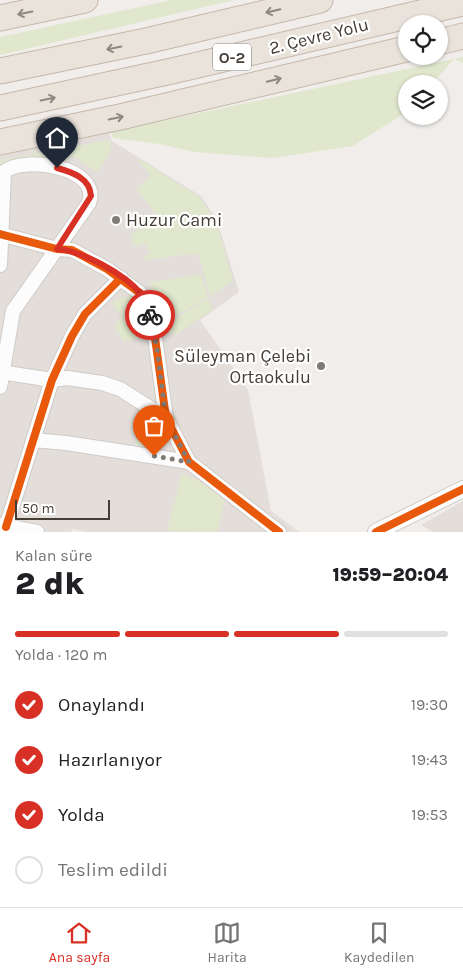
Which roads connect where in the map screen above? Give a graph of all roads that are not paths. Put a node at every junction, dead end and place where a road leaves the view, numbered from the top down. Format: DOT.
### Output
graph roads {
  1 [pos="7,0"];
  2 [pos="85,0"];
  3 [pos="320,0"];
  4 [pos="0,1"];
  5 [pos="463,2"];
  6 [pos="0,18"];
  7 [pos="463,36"];
  8 [pos="448,40"];
  9 [pos="398,51"];
  10 [pos="0,71"];
  11 [pos="0,108"];
  12 [pos="0,142"];
  13 [pos="0,234"];
  14 [pos="57,249"];
  15 [pos="0,265"];
  16 [pos="121,278"];
  17 [pos="0,304"];
  18 [pos="13,311"];
  19 [pos="2,372"];
  20 [pos="52,380"];
  21 [pos="0,387"];
  22 [pos="166,418"];
  23 [pos="33,440"];
  24 [pos="189,462"];
  25 [pos="463,489"];
  26 [pos="3,526"];
  27 [pos="389,530"];
  28 [pos="37,532"];
  29 [pos="279,532"];
  1 -- 4 [label="highway"];
  2 -- 6 [label="highway, one-way"];
  3 -- 10 [label="highway, 2. Çevre Yolu / O-2, one-way"];
  11 -- 5 [label="highway, 2. Çevre Yolu / O-2, one-way"];
  7 -- 8 [label="highway"];
  12 -- 9 [label="highway, one-way"];
  13 -- 14 [label="street"];
  13 -- 14 [label="street"];
  13 -- 15 [label="street"];
  14 -- 16 [label="street"];
  14 -- 18 [label="street"];
  16 -- 20 [label="street"];
  16 -- 22 [label="street"];
  17 -- 18 [label="street"];
  18 -- 19 [label="street"];
  19 -- 20 [label="street"];
  19 -- 21 [label="street"];
  20 -- 22 [label="street"];
  20 -- 23 [label="street"];
  22 -- 24 [label="street"];
  23 -- 24 [label="street"];
  23 -- 26 [label="street"];
  24 -- 29 [label="street"];
  25 -- 27 [label="street"];
  26 -- 28 [label="street"];
}
